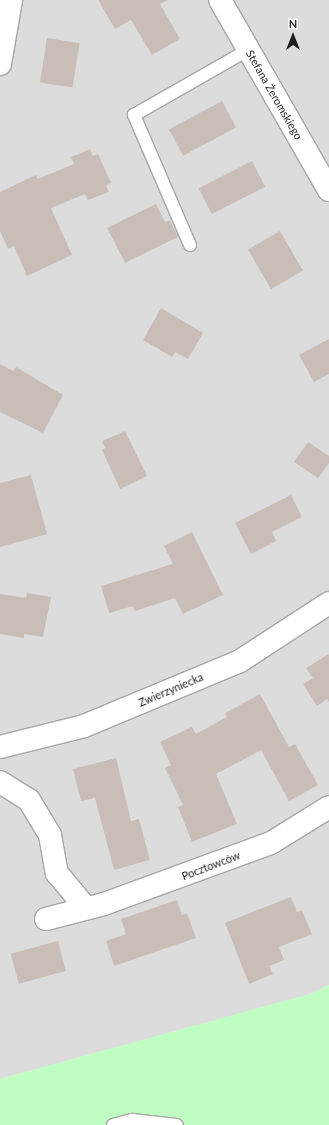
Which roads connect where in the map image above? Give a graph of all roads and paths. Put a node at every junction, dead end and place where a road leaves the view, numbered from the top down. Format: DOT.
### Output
graph roads {
  1 [pos="11,0"];
  2 [pos="220,0"];
  3 [pos="248,50"];
  4 [pos="0,64"];
  5 [pos="329,190"];
  6 [pos="190,245"];
  7 [pos="329,603"];
  8 [pos="0,747"];
  9 [pos="0,782"];
  10 [pos="329,807"];
  11 [pos="86,908"];
  12 [pos="46,919"];
  13 [pos="113,1125"];
  14 [pos="178,1125"];
  1 -- 4 [label="street"];
  2 -- 3 [label="street, Stefana Żeromskiego"];
  3 -- 5 [label="street, Stefana Żeromskiego"];
  3 -- 6 [label="lane"];
  7 -- 8 [label="street, Zwierzyniecka"];
  9 -- 11 [label="street"];
  10 -- 11 [label="street, Pocztowców"];
  11 -- 12 [label="street, Pocztowców"];
  13 -- 14 [label="lane"];
}
